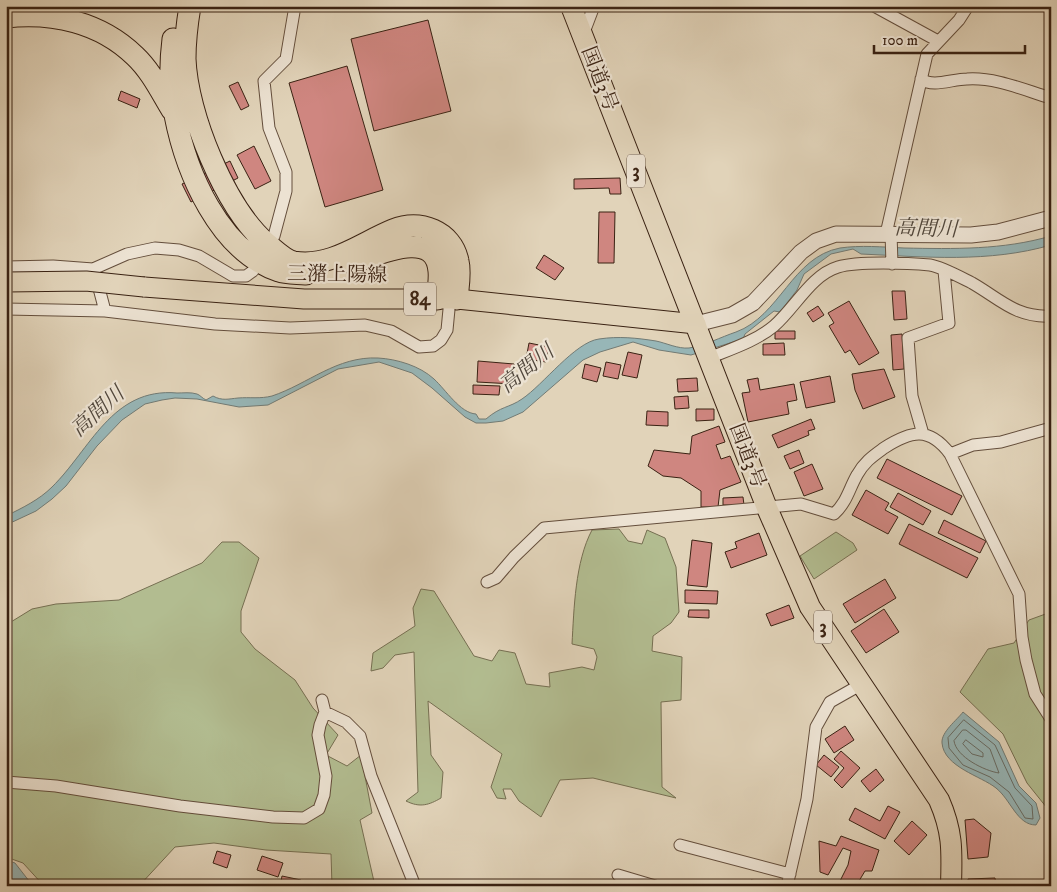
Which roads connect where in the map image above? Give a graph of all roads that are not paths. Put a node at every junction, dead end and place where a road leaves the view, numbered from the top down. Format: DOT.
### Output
graph roads {
  1 [pos="179,6"];
  2 [pos="190,6"];
  3 [pos="296,6"];
  4 [pos="571,6"];
  5 [pos="594,6"];
  6 [pos="874,6"];
  7 [pos="968,6"];
  8 [pos="6,17"];
  9 [pos="583,35"];
  10 [pos="938,41"];
  11 [pos="921,78"];
  12 [pos="1051,98"];
  13 [pos="174,115"];
  14 [pos="1051,218"];
  15 [pos="274,236"];
  16 [pos="889,236"];
  17 [pos="892,261"];
  18 [pos="6,267"];
  19 [pos="93,269"];
  20 [pos="944,271"];
  21 [pos="253,272"];
  22 [pos="6,282"];
  23 [pos="448,299"];
  24 [pos="6,309"];
  25 [pos="105,311"];
  26 [pos="1051,316"];
  27 [pos="704,343"];
  28 [pos="1051,428"];
  29 [pos="923,434"];
  30 [pos="950,454"];
  31 [pos="767,508"];
  32 [pos="487,582"];
  33 [pos="860,685"];
  34 [pos="322,700"];
  35 [pos="326,712"];
  36 [pos="1051,719"];
  37 [pos="6,782"];
  38 [pos="680,845"];
  39 [pos="618,876"];
  40 [pos="788,880"];
  41 [pos="416,886"];
  42 [pos="655,886"];
  43 [pos="951,886"];
  1 -- 13 [label="highway"];
  2 -- 23 [label="highway"];
  3 -- 15 [label="street"];
  4 -- 9 [label="highway, 国道3号 / 3"];
  5 -- 9 [label="street"];
  6 -- 10 [label="street"];
  7 -- 10 [label="street"];
  8 -- 13 [label="highway"];
  9 -- 27 [label="highway, 国道3号 / 3"];
  10 -- 11 [label="street"];
  11 -- 12 [label="street"];
  11 -- 16 [label="street"];
  13 -- 23 [label="highway"];
  14 -- 16 [label="street"];
  16 -- 17 [label="street"];
  16 -- 27 [label="street"];
  17 -- 20 [label="street"];
  17 -- 27 [label="street"];
  18 -- 19 [label="street"];
  19 -- 21 [label="street"];
  19 -- 25 [label="street"];
  20 -- 26 [label="street"];
  20 -- 29 [label="street"];
  22 -- 23 [label="main road, 三潴上陽線 / 84, bridge"];
  23 -- 25 [label="street"];
  23 -- 27 [label="main road, 三潴上陽線 / 84"];
  24 -- 25 [label="street"];
  27 -- 31 [label="highway, 国道3号 / 3"];
  28 -- 30 [label="street"];
  29 -- 30 [label="street"];
  29 -- 31 [label="street"];
  30 -- 36 [label="street"];
  31 -- 32 [label="street"];
  31 -- 33 [label="highway, 国道3号 / 3"];
  33 -- 40 [label="street"];
  33 -- 43 [label="highway, 国道3号 / 3"];
  34 -- 35 [label="street"];
  35 -- 37 [label="street"];
  35 -- 41 [label="street"];
  38 -- 40 [label="street"];
  39 -- 42 [label="street"];
}
